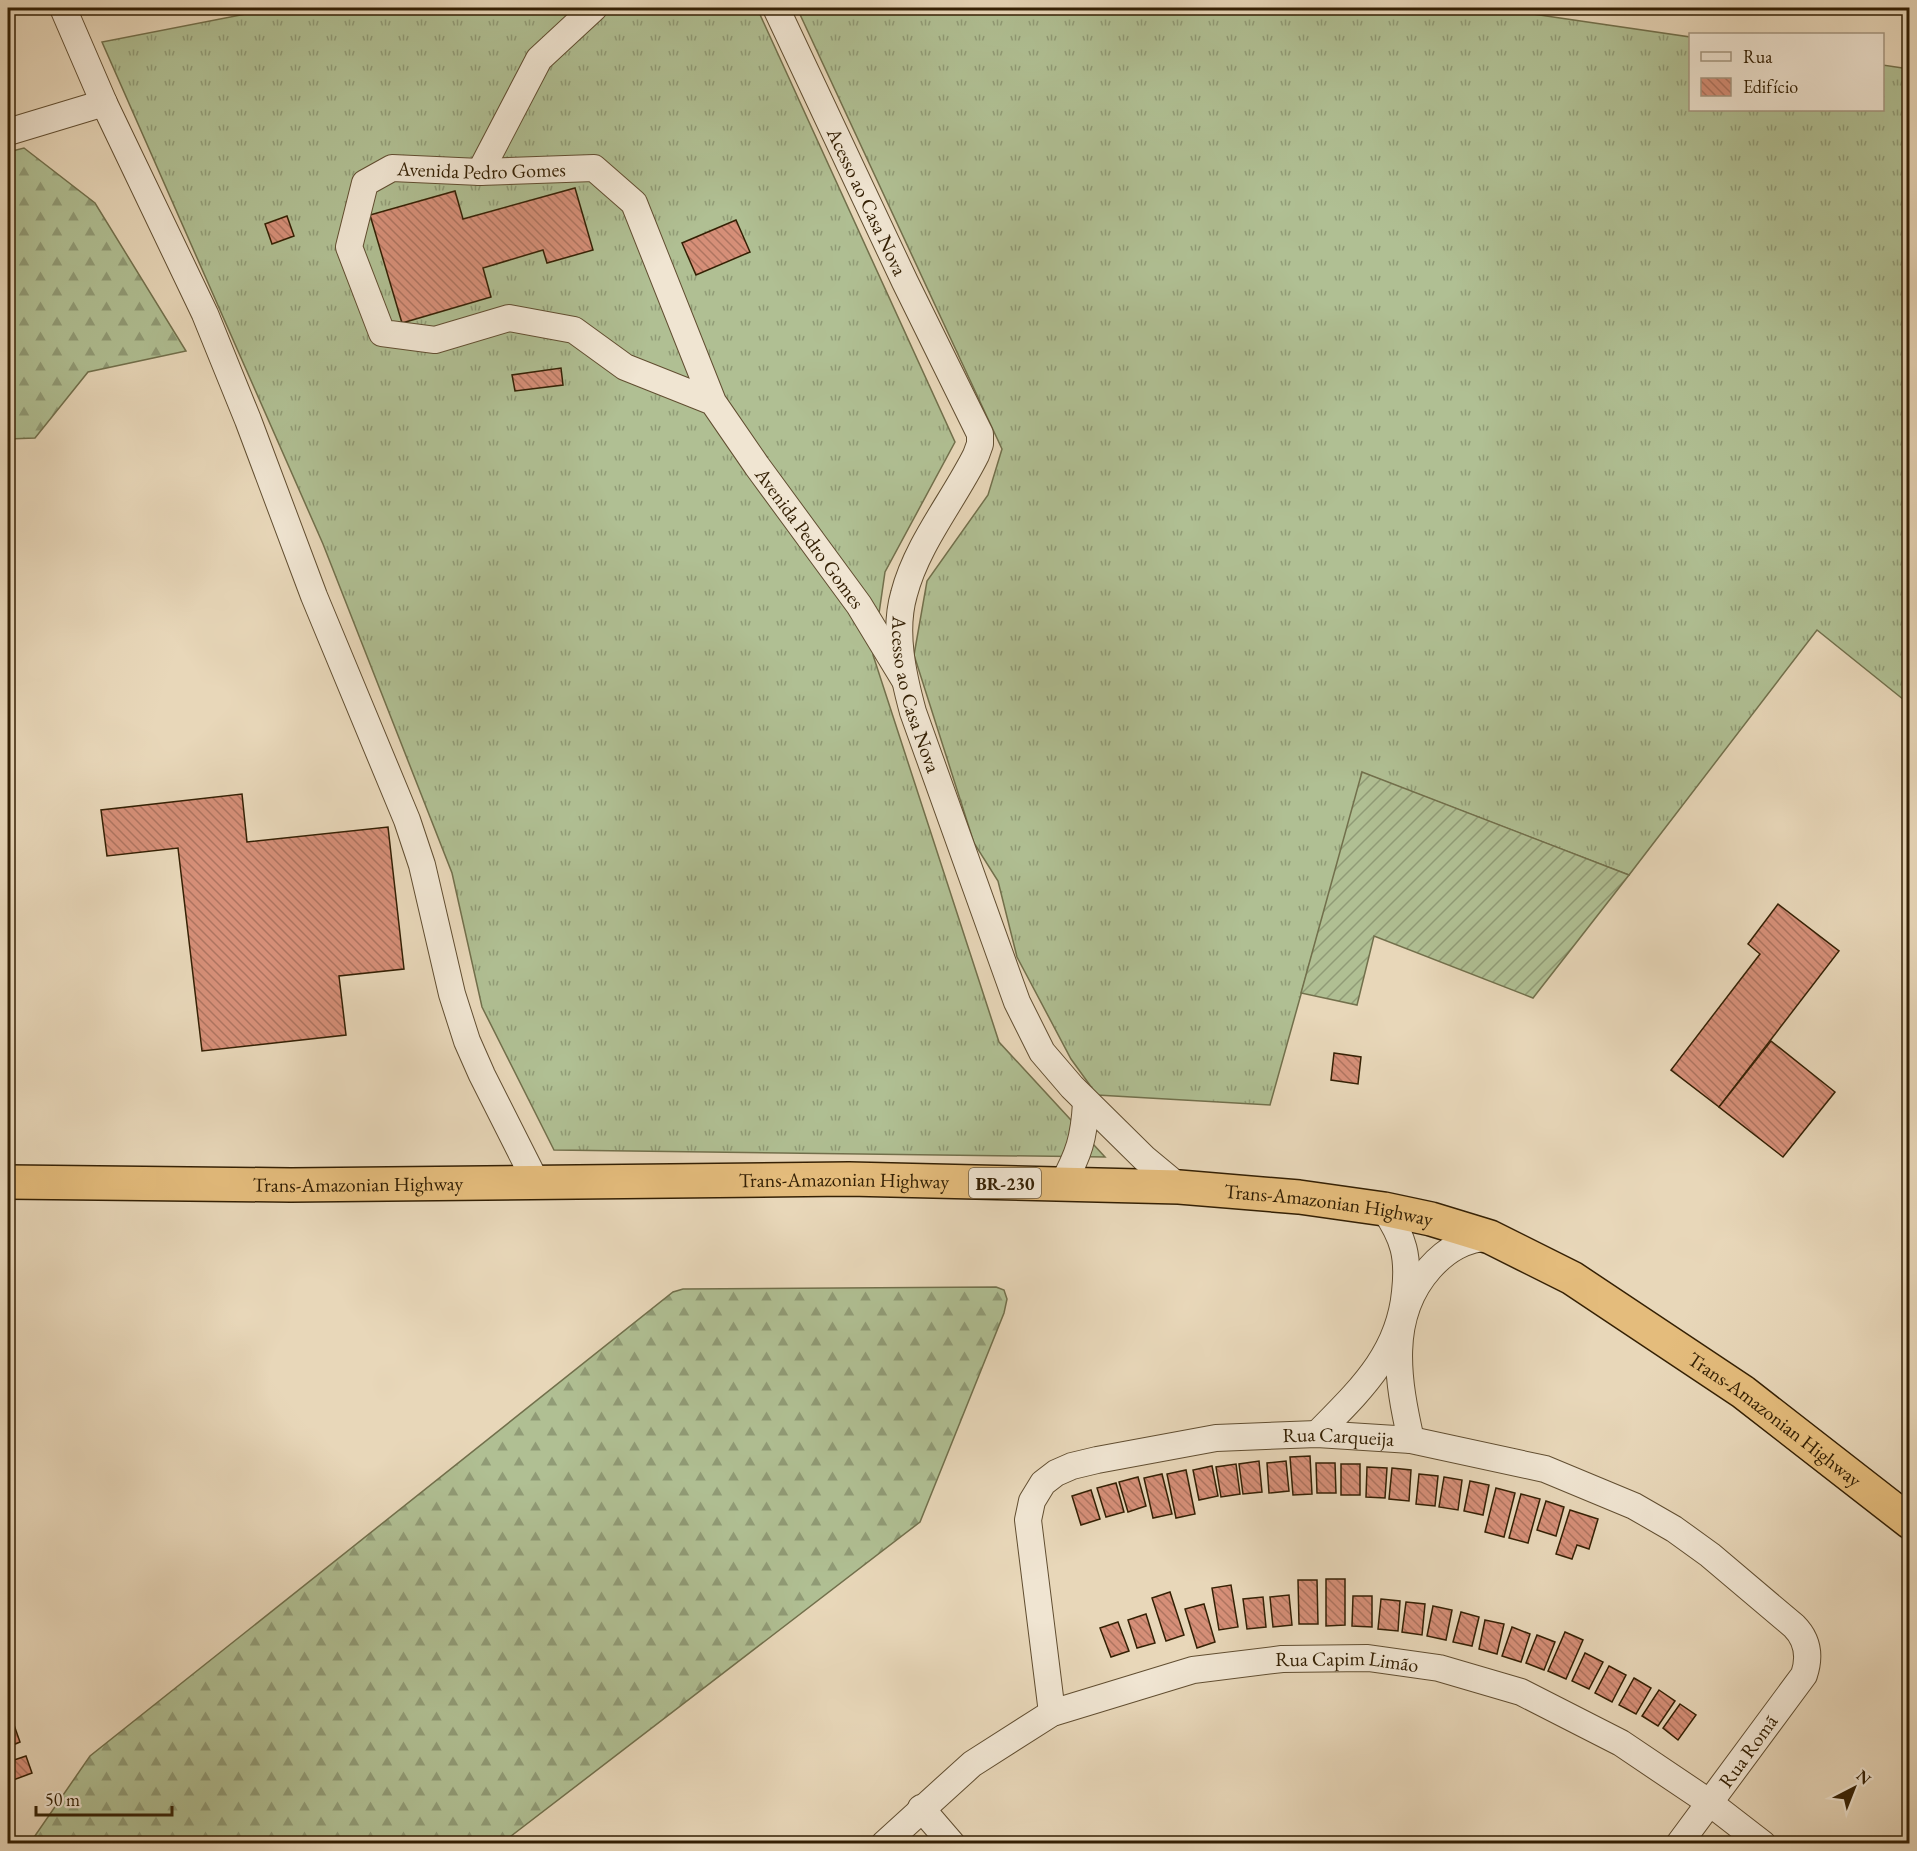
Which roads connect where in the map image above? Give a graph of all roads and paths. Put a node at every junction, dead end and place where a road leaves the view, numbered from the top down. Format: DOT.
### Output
graph roads {
  1 [pos="63,8"];
  2 [pos="594,8"];
  3 [pos="776,8"];
  4 [pos="104,103"];
  5 [pos="8,132"];
  6 [pos="480,172"];
  7 [pos="713,402"];
  8 [pos="904,680"];
  9 [pos="1086,1103"];
  10 [pos="8,1182"];
  11 [pos="537,1184"];
  12 [pos="1062,1185"];
  13 [pos="1179,1188"];
  14 [pos="1384,1209"];
  15 [pos="1490,1237"];
  16 [pos="1402,1320"];
  17 [pos="1317,1434"];
  18 [pos="1411,1440"];
  19 [pos="1910,1522"];
  20 [pos="1808,1654"];
  21 [pos="1052,1713"];
  22 [pos="1710,1803"];
  23 [pos="921,1808"];
  24 [pos="884,1844"];
  25 [pos="952,1844"];
  26 [pos="1679,1844"];
  27 [pos="1763,1844"];
  1 -- 4 [label="street"];
  2 -- 6 [label="street"];
  3 -- 8 [label="street, Acesso ao Casa Nova"];
  4 -- 5 [label="street"];
  4 -- 11 [label="street"];
  6 -- 7 [label="street, Avenida Pedro Gomes"];
  6 -- 7 [label="street, Avenida Pedro Gomes"];
  7 -- 8 [label="street, Avenida Pedro Gomes"];
  8 -- 9 [label="street, Acesso ao Casa Nova"];
  9 -- 12 [label="street"];
  9 -- 13 [label="street, Acesso ao Casa Nova"];
  10 -- 11 [label="highway, Trans-Amazonian Highway / BR-230"];
  11 -- 12 [label="highway, Trans-Amazonian Highway / BR-230"];
  12 -- 13 [label="highway, Trans-Amazonian Highway / BR-230"];
  13 -- 14 [label="highway, Trans-Amazonian Highway / BR-230"];
  14 -- 15 [label="highway, Trans-Amazonian Highway / BR-230"];
  14 -- 16 [label="street"];
  15 -- 16 [label="street"];
  15 -- 19 [label="highway, Trans-Amazonian Highway / BR-230"];
  16 -- 17 [label="street"];
  16 -- 18 [label="street"];
  17 -- 18 [label="street, Rua Carqueija"];
  17 -- 21 [label="street, Rua Carqueija"];
  18 -- 20 [label="street, Rua Carqueija"];
  20 -- 22 [label="street, Rua Romã"];
  21 -- 22 [label="street, Rua Capim Limão"];
  21 -- 23 [label="street, Rua Capim Limão"];
  22 -- 26 [label="street, Rua Romã"];
  22 -- 27 [label="street, Rua Capim Limão"];
  23 -- 24 [label="street, Rua Capim Limão"];
  23 -- 25 [label="street"];
}
